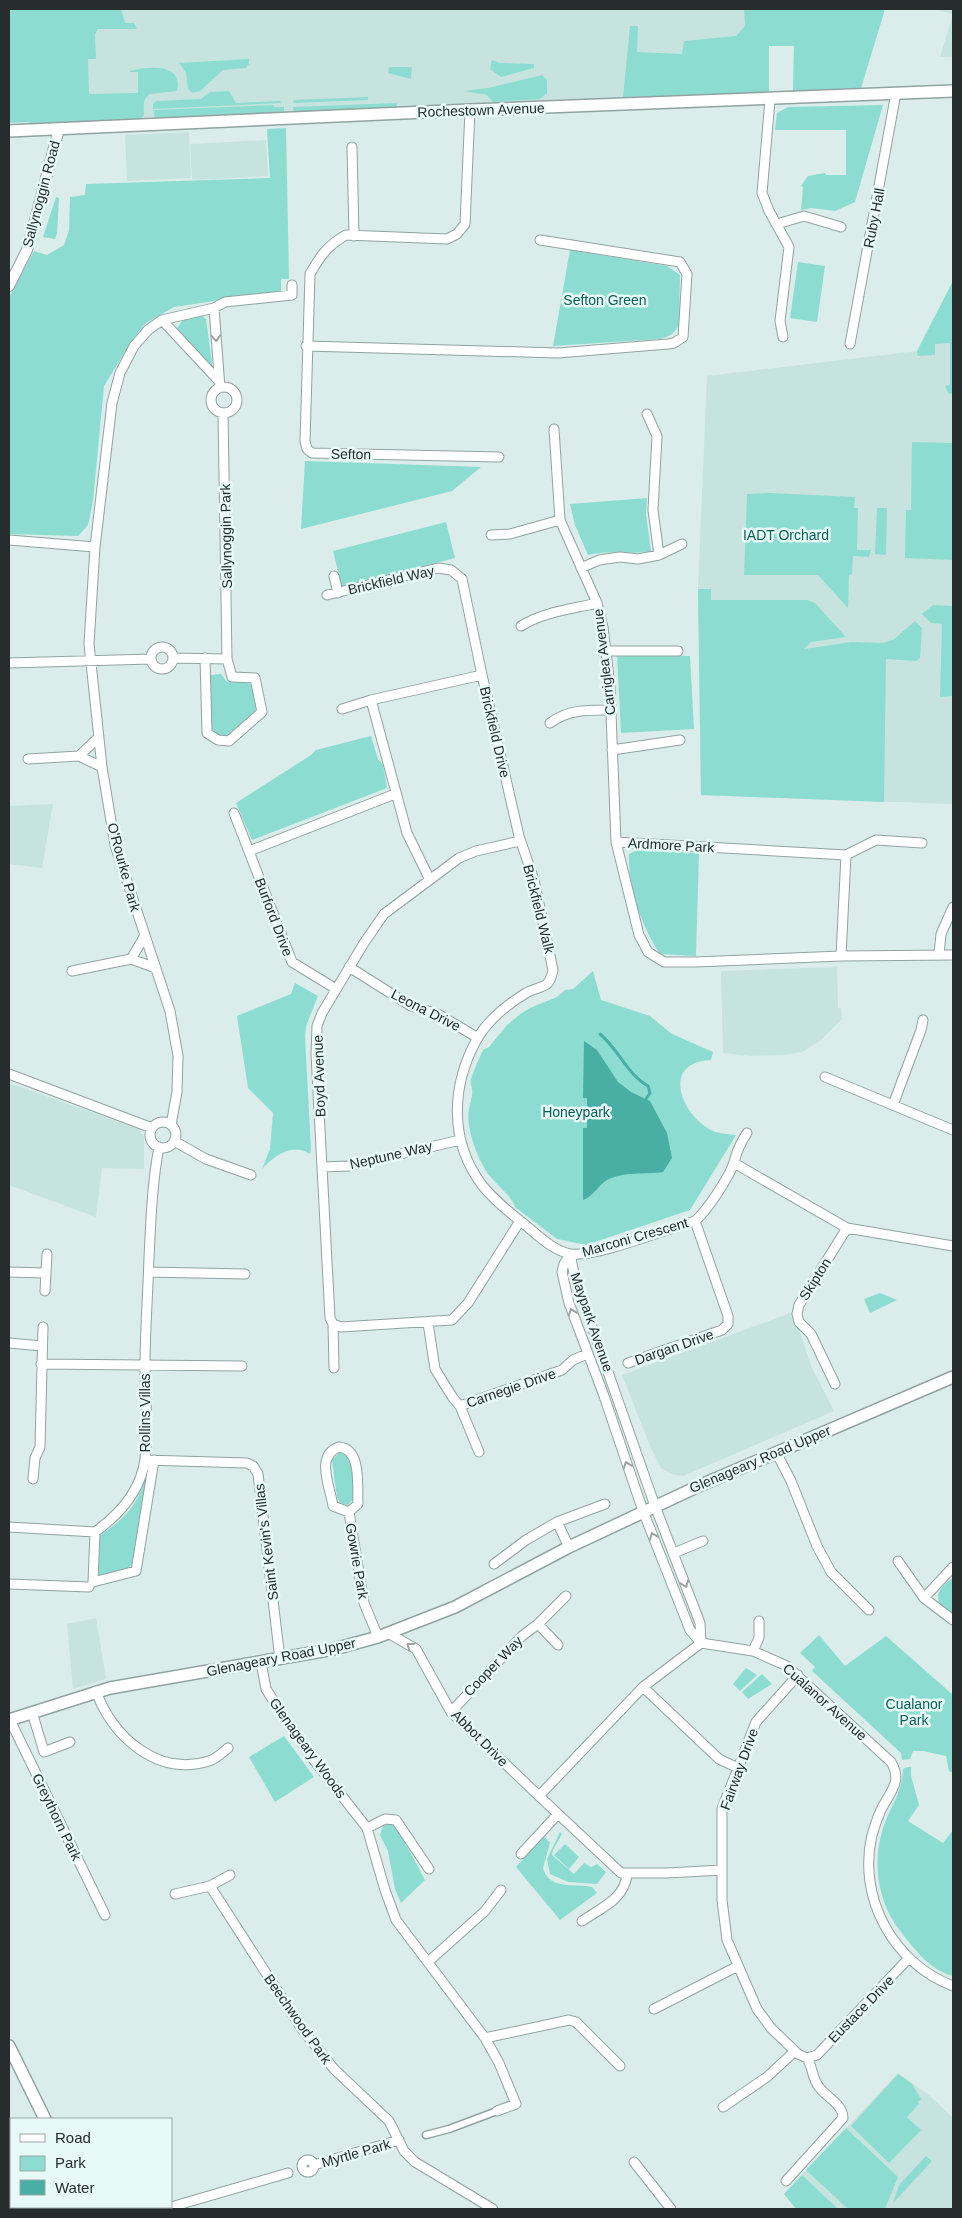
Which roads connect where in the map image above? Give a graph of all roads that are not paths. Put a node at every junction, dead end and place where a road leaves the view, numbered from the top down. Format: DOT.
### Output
graph roads {
  1 [pos="953,91"];
  2 [pos="896,93"];
  3 [pos="770,100"];
  4 [pos="470,110"];
  5 [pos="59,129"];
  6 [pos="9,131"];
  7 [pos="352,147"];
  8 [pos="778,224"];
  9 [pos="841,227"];
  10 [pos="354,236"];
  11 [pos="540,240"];
  12 [pos="292,285"];
  13 [pos="9,286"];
  14 [pos="214,308"];
  15 [pos="162,320"];
  16 [pos="783,336"];
  17 [pos="850,344"];
  18 [pos="306,346"];
  19 [pos="219,384"];
  20 [pos="223,413"];
  21 [pos="647,414"];
  22 [pos="554,429"];
  23 [pos="499,457"];
  24 [pos="560,520"];
  25 [pos="491,536"];
  26 [pos="9,540"];
  27 [pos="682,544"];
  28 [pos="95,548"];
  29 [pos="659,555"];
  30 [pos="581,568"];
  31 [pos="334,576"];
  32 [pos="338,593"];
  33 [pos="327,595"];
  34 [pos="598,603"];
  35 [pos="521,626"];
  36 [pos="606,651"];
  37 [pos="678,651"];
  38 [pos="173,658"];
  39 [pos="205,658"];
  40 [pos="151,659"];
  41 [pos="227,659"];
  42 [pos="92,662"];
  43 [pos="9,663"];
  44 [pos="482,675"];
  45 [pos="371,700"];
  46 [pos="342,709"];
  47 [pos="611,710"];
  48 [pos="550,723"];
  49 [pos="99,737"];
  50 [pos="680,740"];
  51 [pos="612,750"];
  52 [pos="79,756"];
  53 [pos="28,759"];
  54 [pos="102,767"];
  55 [pos="396,794"];
  56 [pos="234,813"];
  57 [pos="520,841"];
  58 [pos="616,842"];
  59 [pos="922,843"];
  60 [pos="249,851"];
  61 [pos="846,855"];
  62 [pos="429,878"];
  63 [pos="953,907"];
  64 [pos="144,937"];
  65 [pos="940,954"];
  66 [pos="953,954"];
  67 [pos="841,956"];
  68 [pos="131,959"];
  69 [pos="349,967"];
  70 [pos="156,968"];
  71 [pos="72,971"];
  72 [pos="552,978"];
  73 [pos="336,989"];
  74 [pos="923,1020"];
  75 [pos="478,1038"];
  76 [pos="9,1074"];
  77 [pos="825,1078"];
  78 [pos="893,1105"];
  79 [pos="171,1125"];
  80 [pos="152,1128"];
  81 [pos="953,1130"];
  82 [pos="747,1133"];
  83 [pos="460,1140"];
  84 [pos="174,1141"];
  85 [pos="159,1146"];
  86 [pos="734,1162"];
  87 [pos="322,1167"];
  88 [pos="251,1175"];
  89 [pos="520,1221"];
  90 [pos="695,1221"];
  91 [pos="847,1228"];
  92 [pos="953,1246"];
  93 [pos="47,1254"];
  94 [pos="570,1254"];
  95 [pos="9,1272"];
  96 [pos="149,1272"];
  97 [pos="46,1273"];
  98 [pos="246,1274"];
  99 [pos="45,1291"];
  100 [pos="428,1323"];
  101 [pos="334,1324"];
  102 [pos="43,1327"];
  103 [pos="9,1343"];
  104 [pos="42,1346"];
  105 [pos="587,1354"];
  106 [pos="628,1363"];
  107 [pos="41,1364"];
  108 [pos="145,1365"];
  109 [pos="242,1366"];
  110 [pos="334,1368"];
  111 [pos="953,1377"];
  112 [pos="835,1384"];
  113 [pos="616,1392"];
  114 [pos="604,1396"];
  115 [pos="460,1406"];
  116 [pos="479,1452"];
  117 [pos="776,1452"];
  118 [pos="150,1460"];
  119 [pos="33,1479"];
  120 [pos="605,1504"];
  121 [pos="655,1506"];
  122 [pos="643,1511"];
  123 [pos="349,1512"];
  124 [pos="557,1522"];
  125 [pos="9,1527"];
  126 [pos="95,1532"];
  127 [pos="703,1541"];
  128 [pos="569,1548"];
  129 [pos="674,1553"];
  130 [pos="898,1561"];
  131 [pos="494,1564"];
  132 [pos="953,1567"];
  133 [pos="9,1584"];
  134 [pos="91,1585"];
  135 [pos="566,1596"];
  136 [pos="924,1598"];
  137 [pos="869,1610"];
  138 [pos="953,1620"];
  139 [pos="759,1621"];
  140 [pos="538,1624"];
  141 [pos="383,1635"];
  142 [pos="701,1643"];
  143 [pos="558,1644"];
  144 [pos="753,1651"];
  145 [pos="280,1659"];
  146 [pos="261,1662"];
  147 [pos="798,1675"];
  148 [pos="643,1687"];
  149 [pos="96,1691"];
  150 [pos="32,1712"];
  151 [pos="451,1712"];
  152 [pos="9,1720"];
  153 [pos="70,1742"];
  154 [pos="228,1748"];
  155 [pos="738,1768"];
  156 [pos="539,1796"];
  157 [pos="558,1814"];
  158 [pos="367,1828"];
  159 [pos="521,1854"];
  160 [pos="429,1869"];
  161 [pos="722,1870"];
  162 [pos="627,1874"];
  163 [pos="230,1875"];
  164 [pos="210,1886"];
  165 [pos="501,1890"];
  166 [pos="175,1894"];
  167 [pos="105,1915"];
  168 [pos="582,1922"];
  169 [pos="908,1959"];
  170 [pos="428,1962"];
  171 [pos="738,1966"];
  172 [pos="953,1986"];
  173 [pos="654,2009"];
  174 [pos="485,2038"];
  175 [pos="9,2046"];
  176 [pos="795,2051"];
  177 [pos="810,2058"];
  178 [pos="620,2066"];
  179 [pos="723,2107"];
  180 [pos="497,2111"];
  181 [pos="45,2118"];
  182 [pos="426,2135"];
  183 [pos="398,2140"];
  184 [pos="634,2162"];
  185 [pos="314,2165"];
  186 [pos="288,2173"];
  187 [pos="786,2181"];
  188 [pos="172,2207"];
  189 [pos="493,2209"];
  190 [pos="671,2209"];
  1 -- 2 [label="main road, Rochestown Avenue"];
  2 -- 3 [label="main road, Rochestown Avenue"];
  2 -- 17 [label="street, Ruby Hall"];
  3 -- 4 [label="main road, Rochestown Avenue"];
  3 -- 8 [label="street"];
  4 -- 5 [label="main road, Rochestown Avenue"];
  4 -- 10 [label="street, Sefton"];
  5 -- 6 [label="main road, Rochestown Avenue"];
  5 -- 13 [label="street, Sallynoggin Road"];
  7 -- 10 [label="street"];
  8 -- 9 [label="street"];
  8 -- 16 [label="street"];
  10 -- 18 [label="street, Sefton"];
  11 -- 18 [label="street"];
  12 -- 14 [label="street"];
  14 -- 15 [label="street"];
  14 -- 19 [label="street, Sallynoggin Park, one-way"];
  15 -- 19 [label="street"];
  15 -- 28 [label="street"];
  18 -- 23 [label="street, Sefton"];
  19 -- 20 [label="street, Sallynoggin Park"];
  19 -- 20 [label="street"];
  20 -- 41 [label="street, Sallynoggin Park"];
  21 -- 29 [label="street"];
  22 -- 24 [label="street, Carriglea Avenue"];
  24 -- 25 [label="street"];
  24 -- 30 [label="street, Carriglea Avenue"];
  26 -- 28 [label="street"];
  27 -- 29 [label="street"];
  28 -- 42 [label="street"];
  29 -- 30 [label="street"];
  30 -- 34 [label="street, Carriglea Avenue"];
  31 -- 32 [label="street, Brickfield Way"];
  32 -- 33 [label="street, Brickfield Way"];
  32 -- 44 [label="street, Brickfield Way"];
  34 -- 35 [label="street"];
  34 -- 36 [label="street, Carriglea Avenue"];
  36 -- 37 [label="street"];
  36 -- 47 [label="street, Carriglea Avenue"];
  38 -- 39 [label="street"];
  38 -- 40 [label="street"];
  38 -- 40 [label="street"];
  39 -- 41 [label="street"];
  39 -- 41 [label="street"];
  40 -- 42 [label="street"];
  42 -- 43 [label="street"];
  42 -- 49 [label="street, O'Rourke Park"];
  44 -- 45 [label="street, Brickfield Drive"];
  44 -- 57 [label="street, Brickfield Drive"];
  45 -- 46 [label="street, Brickfield Drive"];
  45 -- 55 [label="street"];
  47 -- 48 [label="street"];
  47 -- 51 [label="street, Carriglea Avenue"];
  49 -- 52 [label="street"];
  49 -- 54 [label="street, O'Rourke Park"];
  50 -- 51 [label="street"];
  51 -- 58 [label="street, Carriglea Avenue"];
  52 -- 53 [label="street"];
  52 -- 54 [label="street"];
  54 -- 64 [label="street, O'Rourke Park"];
  55 -- 60 [label="street"];
  55 -- 62 [label="street"];
  56 -- 60 [label="street, Burford Drive"];
  57 -- 62 [label="street, Boyd Avenue"];
  57 -- 72 [label="street, Brickfield Walk"];
  58 -- 61 [label="street, Ardmore Park"];
  58 -- 67 [label="street, Ardmore Park"];
  59 -- 61 [label="street"];
  60 -- 73 [label="street, Burford Drive"];
  61 -- 67 [label="street"];
  62 -- 69 [label="street, Boyd Avenue"];
  63 -- 65 [label="street"];
  64 -- 68 [label="street"];
  64 -- 70 [label="street, O'Rourke Park"];
  65 -- 66 [label="street, Ardmore Park"];
  65 -- 67 [label="street, Ardmore Park"];
  68 -- 70 [label="street"];
  68 -- 71 [label="street"];
  69 -- 73 [label="street, Boyd Avenue"];
  69 -- 75 [label="street, Leona Drive"];
  70 -- 79 [label="street, O'Rourke Park"];
  72 -- 75 [label="street, Marconi Crescent"];
  73 -- 87 [label="street, Boyd Avenue"];
  74 -- 78 [label="street"];
  75 -- 83 [label="street, Marconi Crescent"];
  76 -- 80 [label="street"];
  77 -- 78 [label="street"];
  78 -- 81 [label="street"];
  79 -- 80 [label="street"];
  79 -- 84 [label="street"];
  80 -- 85 [label="street"];
  82 -- 86 [label="street, Marconi Crescent"];
  83 -- 87 [label="street, Neptune Way"];
  83 -- 89 [label="street, Marconi Crescent"];
  84 -- 85 [label="street"];
  84 -- 88 [label="street"];
  85 -- 96 [label="street, Rollins Villas"];
  86 -- 90 [label="street, Marconi Crescent"];
  86 -- 91 [label="street"];
  87 -- 101 [label="street, Boyd Avenue"];
  89 -- 94 [label="street, Marconi Crescent"];
  89 -- 100 [label="street"];
  90 -- 94 [label="street, Marconi Crescent"];
  90 -- 106 [label="street, Dargan Drive"];
  91 -- 92 [label="street"];
  91 -- 112 [label="street, Skipton"];
  93 -- 97 [label="street"];
  105 -- 94 [label="street, Maypark Avenue, one-way"];
  94 -- 113 [label="street, Maypark Avenue"];
  95 -- 97 [label="street"];
  96 -- 98 [label="street"];
  96 -- 108 [label="street, Rollins Villas"];
  97 -- 99 [label="street"];
  100 -- 101 [label="street"];
  100 -- 115 [label="street, Carnegie Drive"];
  101 -- 110 [label="street, Boyd Avenue"];
  102 -- 104 [label="street"];
  103 -- 104 [label="street"];
  104 -- 107 [label="street"];
  105 -- 114 [label="street, Maypark Avenue"];
  105 -- 115 [label="street, Carnegie Drive"];
  107 -- 108 [label="street"];
  107 -- 119 [label="street"];
  108 -- 109 [label="street, Rollins Villas"];
  108 -- 118 [label="street, Rollins Villas"];
  111 -- 117 [label="main road, Glenageary Road Upper"];
  113 -- 114 [label="street"];
  113 -- 121 [label="street, Maypark Avenue"];
  122 -- 114 [label="street, Maypark Avenue, one-way"];
  115 -- 116 [label="street, Carnegie Drive"];
  117 -- 121 [label="main road, Glenageary Road Upper"];
  117 -- 137 [label="street"];
  118 -- 126 [label="street, Rollins Villas"];
  118 -- 134 [label="street"];
  118 -- 145 [label="street, Saint Kevin's Villas"];
  120 -- 124 [label="street"];
  121 -- 122 [label="main road, Glenageary Road Upper"];
  121 -- 129 [label="street"];
  122 -- 128 [label="main road, Glenageary Road Upper"];
  142 -- 122 [label="street, one-way"];
  123 -- 123 [label="street, Gowrie Park"];
  123 -- 141 [label="street, Gowrie Park"];
  124 -- 128 [label="street"];
  124 -- 131 [label="street"];
  125 -- 126 [label="street"];
  126 -- 134 [label="street"];
  127 -- 129 [label="street"];
  128 -- 141 [label="main road, Glenageary Road Upper"];
  129 -- 142 [label="street, one-way"];
  130 -- 136 [label="street"];
  132 -- 136 [label="street"];
  133 -- 134 [label="street"];
  135 -- 140 [label="street, Cooper Way"];
  136 -- 138 [label="street"];
  139 -- 144 [label="street"];
  140 -- 143 [label="street"];
  140 -- 151 [label="street, Cooper Way"];
  141 -- 145 [label="main road, Glenageary Road Upper"];
  151 -- 141 [label="street, Abbot Drive, one-way"];
  142 -- 144 [label="street, Cualanor Avenue"];
  142 -- 148 [label="street"];
  144 -- 147 [label="street, Cualanor Avenue"];
  145 -- 146 [label="main road, Glenageary Road Upper"];
  146 -- 149 [label="main road, Glenageary Road Upper"];
  146 -- 158 [label="street, Glenageary Woods"];
  147 -- 155 [label="street, Fairway Drive"];
  147 -- 169 [label="street, Cualanor Avenue"];
  148 -- 155 [label="street"];
  148 -- 156 [label="street"];
  149 -- 150 [label="main road, Glenageary Road Upper"];
  149 -- 154 [label="street"];
  150 -- 152 [label="main road, Glenageary Road Upper"];
  150 -- 153 [label="street"];
  151 -- 156 [label="street, Abbot Drive"];
  152 -- 167 [label="street, Greythorn Park"];
  155 -- 161 [label="street, Fairway Drive"];
  156 -- 157 [label="street, Abbot Drive"];
  157 -- 159 [label="street"];
  157 -- 162 [label="street, Abbot Drive"];
  158 -- 160 [label="street"];
  158 -- 170 [label="street, Glenageary Woods"];
  161 -- 162 [label="street"];
  161 -- 171 [label="street, Fairway Drive"];
  162 -- 168 [label="street"];
  163 -- 164 [label="street"];
  164 -- 166 [label="street"];
  164 -- 183 [label="street, Beechwood Park"];
  165 -- 170 [label="street"];
  169 -- 172 [label="street"];
  169 -- 177 [label="street, Eustace Drive"];
  170 -- 174 [label="street, Glenageary Woods"];
  171 -- 173 [label="street"];
  171 -- 176 [label="street, Fairway Drive"];
  174 -- 178 [label="street"];
  174 -- 180 [label="street, Glenageary Woods"];
  175 -- 181 [label="main road"];
  176 -- 177 [label="street, Fairway Drive"];
  176 -- 179 [label="street"];
  177 -- 187 [label="street"];
  180 -- 182 [label="street, Glenageary Woods"];
  183 -- 185 [label="street, Myrtle Park"];
  183 -- 189 [label="street, Beechwood Park"];
  184 -- 190 [label="street"];
  186 -- 188 [label="street"];
}
